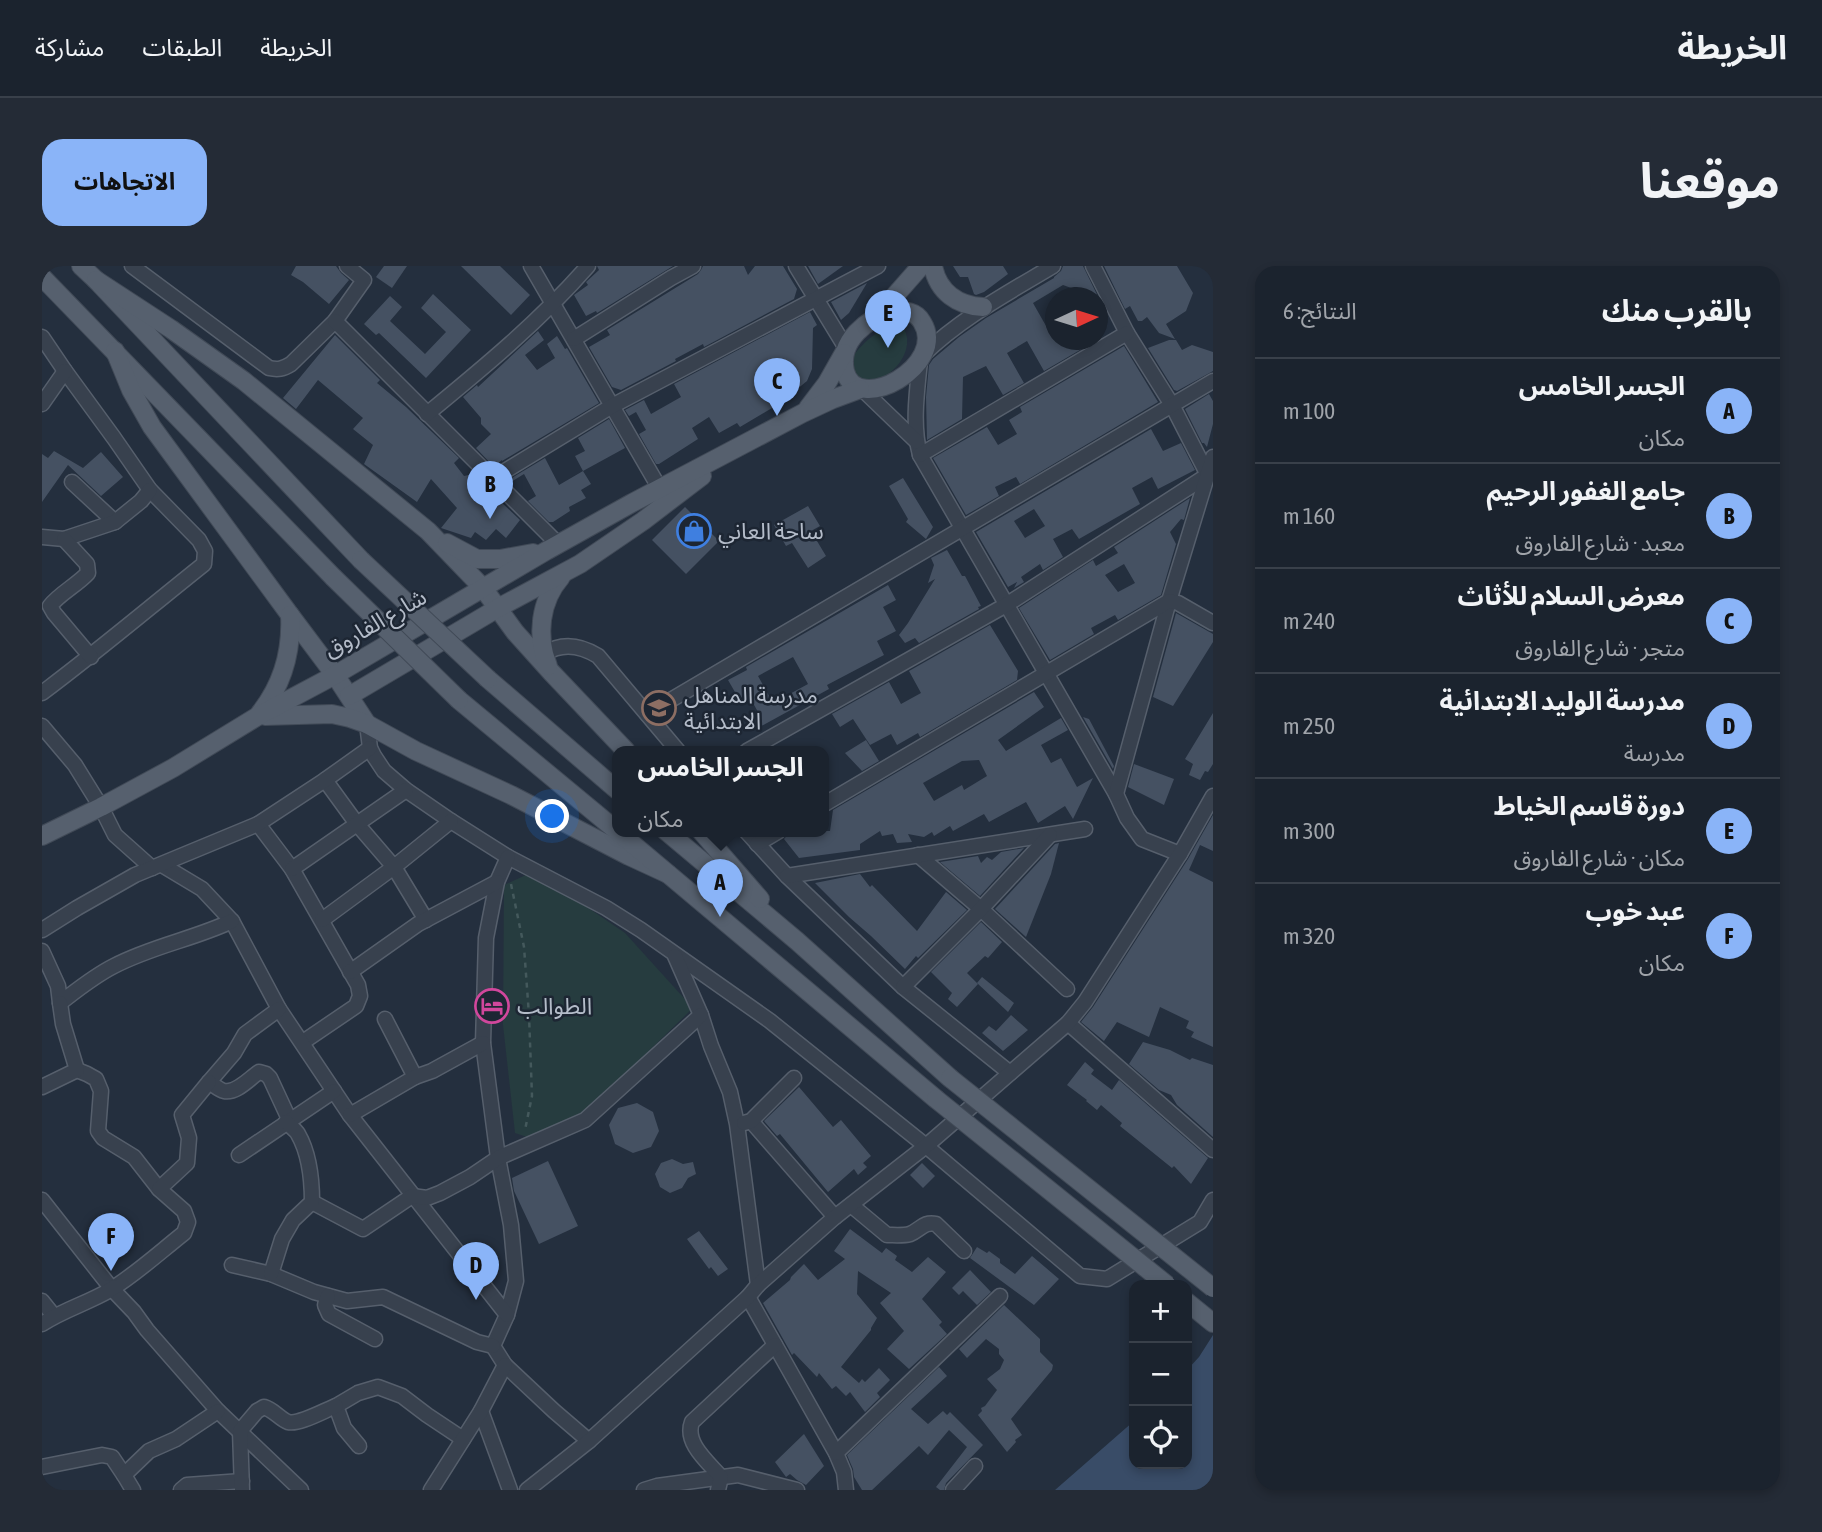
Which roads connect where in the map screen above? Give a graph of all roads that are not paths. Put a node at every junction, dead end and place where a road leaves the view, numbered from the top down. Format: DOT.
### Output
graph roads {
  1 [pos="81,266"];
  2 [pos="347,266"];
  3 [pos="531,266"];
  4 [pos="588,266"];
  5 [pos="693,266"];
  6 [pos="796,266"];
  7 [pos="878,266"];
  8 [pos="921,266"];
  9 [pos="933,266"];
  10 [pos="1053,266"];
  11 [pos="1093,266"];
  12 [pos="138,268"];
  13 [pos="42,277"];
  14 [pos="96,280"];
  15 [pos="816,298"];
  16 [pos="554,304"];
  17 [pos="983,307"];
  18 [pos="876,318"];
  19 [pos="335,321"];
  20 [pos="1127,333"];
  21 [pos="42,337"];
  22 [pos="575,339"];
  23 [pos="846,349"];
  24 [pos="115,351"];
  25 [pos="921,358"];
  26 [pos="65,372"];
  27 [pos="1213,381"];
  28 [pos="861,389"];
  29 [pos="42,404"];
  30 [pos="612,405"];
  31 [pos="1172,405"];
  32 [pos="803,413"];
  33 [pos="427,414"];
  34 [pos="918,449"];
  35 [pos="732,452"];
  36 [pos="1213,457"];
  37 [pos="1208,475"];
  38 [pos="492,479"];
  39 [pos="72,482"];
  40 [pos="660,489"];
  41 [pos="150,490"];
  42 [pos="115,522"];
  43 [pos="961,529"];
  44 [pos="428,531"];
  45 [pos="42,537"];
  46 [pos="64,539"];
  47 [pos="552,547"];
  48 [pos="566,572"];
  49 [pos="483,588"];
  50 [pos="1169,601"];
  51 [pos="1006,605"];
  52 [pos="498,608"];
  53 [pos="290,615"];
  54 [pos="1213,623"];
  55 [pos="544,654"];
  56 [pos="91,657"];
  57 [pos="551,672"];
  58 [pos="1046,673"];
  59 [pos="335,675"];
  60 [pos="42,693"];
  61 [pos="349,696"];
  62 [pos="647,715"];
  63 [pos="258,716"];
  64 [pos="367,724"];
  65 [pos="42,726"];
  66 [pos="621,746"];
  67 [pos="674,746"];
  68 [pos="756,746"];
  69 [pos="370,748"];
  70 [pos="326,780"];
  71 [pos="612,786"];
  72 [pos="407,790"];
  73 [pos="1116,794"];
  74 [pos="1213,796"];
  75 [pos="829,801"];
  76 [pos="101,807"];
  77 [pos="452,821"];
  78 [pos="258,824"];
  79 [pos="356,824"];
  80 [pos="612,827"];
  81 [pos="1085,829"];
  82 [pos="1049,835"];
  83 [pos="42,836"];
  84 [pos="624,837"];
  85 [pos="673,837"];
  86 [pos="706,837"];
  87 [pos="751,837"];
  88 [pos="769,837"];
  89 [pos="757,844"];
  90 [pos="1180,854"];
  91 [pos="918,855"];
  92 [pos="508,857"];
  93 [pos="157,866"];
  94 [pos="394,867"];
  95 [pos="292,869"];
  96 [pos="668,874"];
  97 [pos="787,876"];
  98 [pos="496,882"];
  99 [pos="981,909"];
  100 [pos="322,920"];
  101 [pos="426,920"];
  102 [pos="232,921"];
  103 [pos="42,930"];
  104 [pos="797,941"];
  105 [pos="42,951"];
  106 [pos="674,955"];
  107 [pos="350,972"];
  108 [pos="903,987"];
  109 [pos="1067,989"];
  110 [pos="60,1003"];
  111 [pos="279,1009"];
  112 [pos="701,1015"];
  113 [pos="385,1019"];
  114 [pos="1068,1023"];
  115 [pos="303,1042"];
  116 [pos="484,1043"];
  117 [pos="77,1070"];
  118 [pos="1010,1073"];
  119 [pos="415,1077"];
  120 [pos="794,1078"];
  121 [pos="209,1082"];
  122 [pos="42,1087"];
  123 [pos="334,1091"];
  124 [pos="350,1115"];
  125 [pos="288,1121"];
  126 [pos="744,1123"];
  127 [pos="926,1146"];
  128 [pos="1213,1150"];
  129 [pos="239,1155"];
  130 [pos="498,1158"];
  131 [pos="159,1189"];
  132 [pos="412,1196"];
  133 [pos="42,1200"];
  134 [pos="1213,1200"];
  135 [pos="312,1202"];
  136 [pos="851,1205"];
  137 [pos="835,1217"];
  138 [pos="964,1251"];
  139 [pos="232,1265"];
  140 [pos="271,1274"];
  141 [pos="1161,1280"];
  142 [pos="758,1285"];
  143 [pos="1213,1288"];
  144 [pos="112,1289"];
  145 [pos="328,1296"];
  146 [pos="1000,1296"];
  147 [pos="748,1297"];
  148 [pos="42,1301"];
  149 [pos="1192,1305"];
  150 [pos="507,1315"];
  151 [pos="48,1320"];
  152 [pos="1213,1323"];
  153 [pos="374,1339"];
  154 [pos="775,1345"];
  155 [pos="493,1346"];
  156 [pos="505,1366"];
  157 [pos="336,1406"];
  158 [pos="218,1411"];
  159 [pos="481,1411"];
  160 [pos="240,1431"];
  161 [pos="463,1439"];
  162 [pos="589,1441"];
  163 [pos="359,1446"];
  164 [pos="836,1453"];
  165 [pos="42,1466"];
  166 [pos="975,1466"];
  167 [pos="124,1475"];
  168 [pos="720,1484"];
  169 [pos="242,1486"];
  170 [pos="133,1490"];
  171 [pos="181,1490"];
  172 [pos="302,1490"];
  173 [pos="431,1490"];
  174 [pos="510,1490"];
  175 [pos="527,1490"];
  176 [pos="644,1490"];
  177 [pos="797,1490"];
  178 [pos="846,1490"];
  179 [pos="953,1490"];
  1 -- 14 [label="main road"];
  2 -- 19 [label="street"];
  3 -- 16 [label="street"];
  4 -- 16 [label="street"];
  5 -- 22 [label="street"];
  6 -- 15 [label="street"];
  7 -- 15 [label="street"];
  8 -- 18 [label="main road, شارع الفاروق"];
  9 -- 17 [label="main road"];
  10 -- 17 [label="street, شارع الفاروق"];
  11 -- 20 [label="street"];
  12 -- 19 [label="street"];
  13 -- 24 [label="main road"];
  14 -- 44 [label="main road"];
  14 -- 71 [label="main road, bridge"];
  15 -- 23 [label="street"];
  15 -- 30 [label="street"];
  16 -- 22 [label="street"];
  16 -- 33 [label="street"];
  17 -- 25 [label="street, شارع الفاروق"];
  18 -- 23 [label="main road, شارع الفاروق"];
  18 -- 25 [label="main road"];
  19 -- 33 [label="street"];
  20 -- 31 [label="street"];
  20 -- 34 [label="street"];
  21 -- 26 [label="street"];
  22 -- 30 [label="street"];
  23 -- 28 [label="main road"];
  23 -- 32 [label="main road, شارع الفاروق"];
  24 -- 53 [label="main road"];
  24 -- 80 [label="main road, bridge"];
  25 -- 28 [label="main road, شارع الفاروق"];
  25 -- 34 [label="street"];
  26 -- 29 [label="street"];
  26 -- 41 [label="street"];
  27 -- 31 [label="street"];
  28 -- 32 [label="main road, شارع الفاروق"];
  28 -- 34 [label="street"];
  30 -- 38 [label="street"];
  30 -- 40 [label="street"];
  31 -- 37 [label="street"];
  31 -- 43 [label="street"];
  32 -- 35 [label="main road, شارع الفاروق"];
  33 -- 38 [label="street"];
  34 -- 43 [label="street"];
  35 -- 40 [label="main road, شارع الفاروق"];
  35 -- 48 [label="main road, شارع الفاروق"];
  36 -- 37 [label="street"];
  37 -- 50 [label="street"];
  37 -- 51 [label="street"];
  38 -- 47 [label="street"];
  39 -- 42 [label="street"];
  40 -- 47 [label="main road, شارع الفاروق"];
  41 -- 42 [label="street"];
  41 -- 56 [label="street"];
  42 -- 46 [label="street"];
  43 -- 51 [label="street"];
  43 -- 62 [label="street"];
  44 -- 47 [label="main road"];
  44 -- 49 [label="main road"];
  45 -- 46 [label="street"];
  46 -- 56 [label="street"];
  47 -- 49 [label="main road, شارع الفاروق"];
  48 -- 52 [label="main road, شارع الفاروق"];
  48 -- 55 [label="main road"];
  49 -- 52 [label="main road"];
  49 -- 59 [label="main road, شارع الفاروق"];
  50 -- 54 [label="street"];
  50 -- 58 [label="street"];
  50 -- 73 [label="street"];
  51 -- 58 [label="street"];
  51 -- 68 [label="street"];
  52 -- 57 [label="main road"];
  52 -- 61 [label="main road, شارع الفاروق"];
  53 -- 59 [label="main road"];
  53 -- 63 [label="main road"];
  55 -- 57 [label="main road"];
  55 -- 62 [label="street"];
  56 -- 60 [label="street"];
  57 -- 66 [label="main road"];
  58 -- 73 [label="street"];
  58 -- 75 [label="street"];
  59 -- 61 [label="main road"];
  59 -- 63 [label="main road, شارع الفاروق"];
  61 -- 64 [label="main road"];
  62 -- 67 [label="street"];
  63 -- 64 [label="main road"];
  63 -- 76 [label="main road, شارع الفاروق"];
  64 -- 69 [label="street"];
  64 -- 96 [label="main road"];
  65 -- 76 [label="street"];
  69 -- 70 [label="street"];
  69 -- 72 [label="street"];
  70 -- 78 [label="street"];
  70 -- 79 [label="street"];
  72 -- 77 [label="street"];
  72 -- 79 [label="street"];
  73 -- 90 [label="street"];
  74 -- 90 [label="street"];
  76 -- 83 [label="main road, شارع الفاروق"];
  76 -- 93 [label="street"];
  77 -- 92 [label="street"];
  77 -- 94 [label="street"];
  78 -- 93 [label="street"];
  78 -- 95 [label="street"];
  79 -- 94 [label="street"];
  79 -- 95 [label="street"];
  81 -- 82 [label="street"];
  82 -- 91 [label="street"];
  82 -- 99 [label="street"];
  84 -- 96 [label="main road"];
  85 -- 104 [label="main road"];
  86 -- 104 [label="main road"];
  87 -- 89 [label="street"];
  88 -- 89 [label="street"];
  89 -- 97 [label="street"];
  90 -- 114 [label="street"];
  91 -- 97 [label="street"];
  91 -- 99 [label="street"];
  92 -- 98 [label="street"];
  92 -- 106 [label="street"];
  93 -- 102 [label="street"];
  93 -- 103 [label="street"];
  94 -- 100 [label="street"];
  94 -- 101 [label="street"];
  95 -- 100 [label="street"];
  96 -- 141 [label="main road, bridge"];
  97 -- 108 [label="street"];
  98 -- 101 [label="street"];
  98 -- 116 [label="street"];
  99 -- 108 [label="street"];
  99 -- 109 [label="street"];
  100 -- 107 [label="street"];
  101 -- 107 [label="street"];
  102 -- 110 [label="street"];
  102 -- 111 [label="street"];
  104 -- 143 [label="main road, bridge"];
  105 -- 110 [label="street"];
  106 -- 112 [label="street"];
  106 -- 127 [label="street"];
  107 -- 115 [label="street"];
  108 -- 118 [label="street"];
  110 -- 117 [label="street"];
  111 -- 115 [label="street"];
  111 -- 121 [label="street"];
  112 -- 126 [label="street"];
  112 -- 130 [label="street"];
  113 -- 119 [label="street"];
  114 -- 118 [label="street"];
  114 -- 128 [label="street"];
  115 -- 123 [label="street"];
  116 -- 119 [label="street"];
  116 -- 130 [label="street"];
  117 -- 122 [label="street"];
  117 -- 131 [label="street"];
  118 -- 127 [label="street"];
  119 -- 124 [label="street"];
  120 -- 126 [label="street"];
  121 -- 125 [label="street"];
  121 -- 131 [label="street"];
  123 -- 124 [label="street"];
  123 -- 125 [label="street"];
  124 -- 132 [label="street"];
  125 -- 129 [label="street"];
  125 -- 135 [label="street"];
  126 -- 137 [label="street"];
  126 -- 142 [label="street"];
  127 -- 134 [label="street"];
  127 -- 136 [label="street"];
  130 -- 132 [label="street"];
  130 -- 150 [label="street"];
  131 -- 144 [label="street"];
  132 -- 135 [label="street"];
  132 -- 150 [label="street"];
  133 -- 144 [label="street"];
  135 -- 140 [label="street"];
  136 -- 137 [label="street"];
  136 -- 138 [label="street"];
  137 -- 142 [label="street"];
  139 -- 140 [label="street"];
  140 -- 145 [label="street"];
  142 -- 147 [label="street"];
  144 -- 151 [label="street"];
  144 -- 158 [label="street"];
  145 -- 153 [label="street"];
  145 -- 155 [label="street"];
  146 -- 164 [label="street"];
  147 -- 154 [label="street"];
  147 -- 162 [label="street"];
  148 -- 151 [label="street"];
  149 -- 152 [label="main road"];
  150 -- 155 [label="street"];
  154 -- 164 [label="street"];
  154 -- 168 [label="street"];
  155 -- 156 [label="street"];
  156 -- 159 [label="street"];
  156 -- 162 [label="street"];
  157 -- 160 [label="street"];
  157 -- 161 [label="street"];
  157 -- 163 [label="street"];
  158 -- 160 [label="street"];
  158 -- 167 [label="street"];
  159 -- 161 [label="street"];
  159 -- 174 [label="street"];
  160 -- 169 [label="street"];
  160 -- 172 [label="street"];
  161 -- 173 [label="street"];
  162 -- 175 [label="street"];
  164 -- 178 [label="street"];
  165 -- 167 [label="street"];
  166 -- 179 [label="street"];
  167 -- 170 [label="street"];
  168 -- 176 [label="street"];
  168 -- 177 [label="street"];
  169 -- 171 [label="street"];
}
